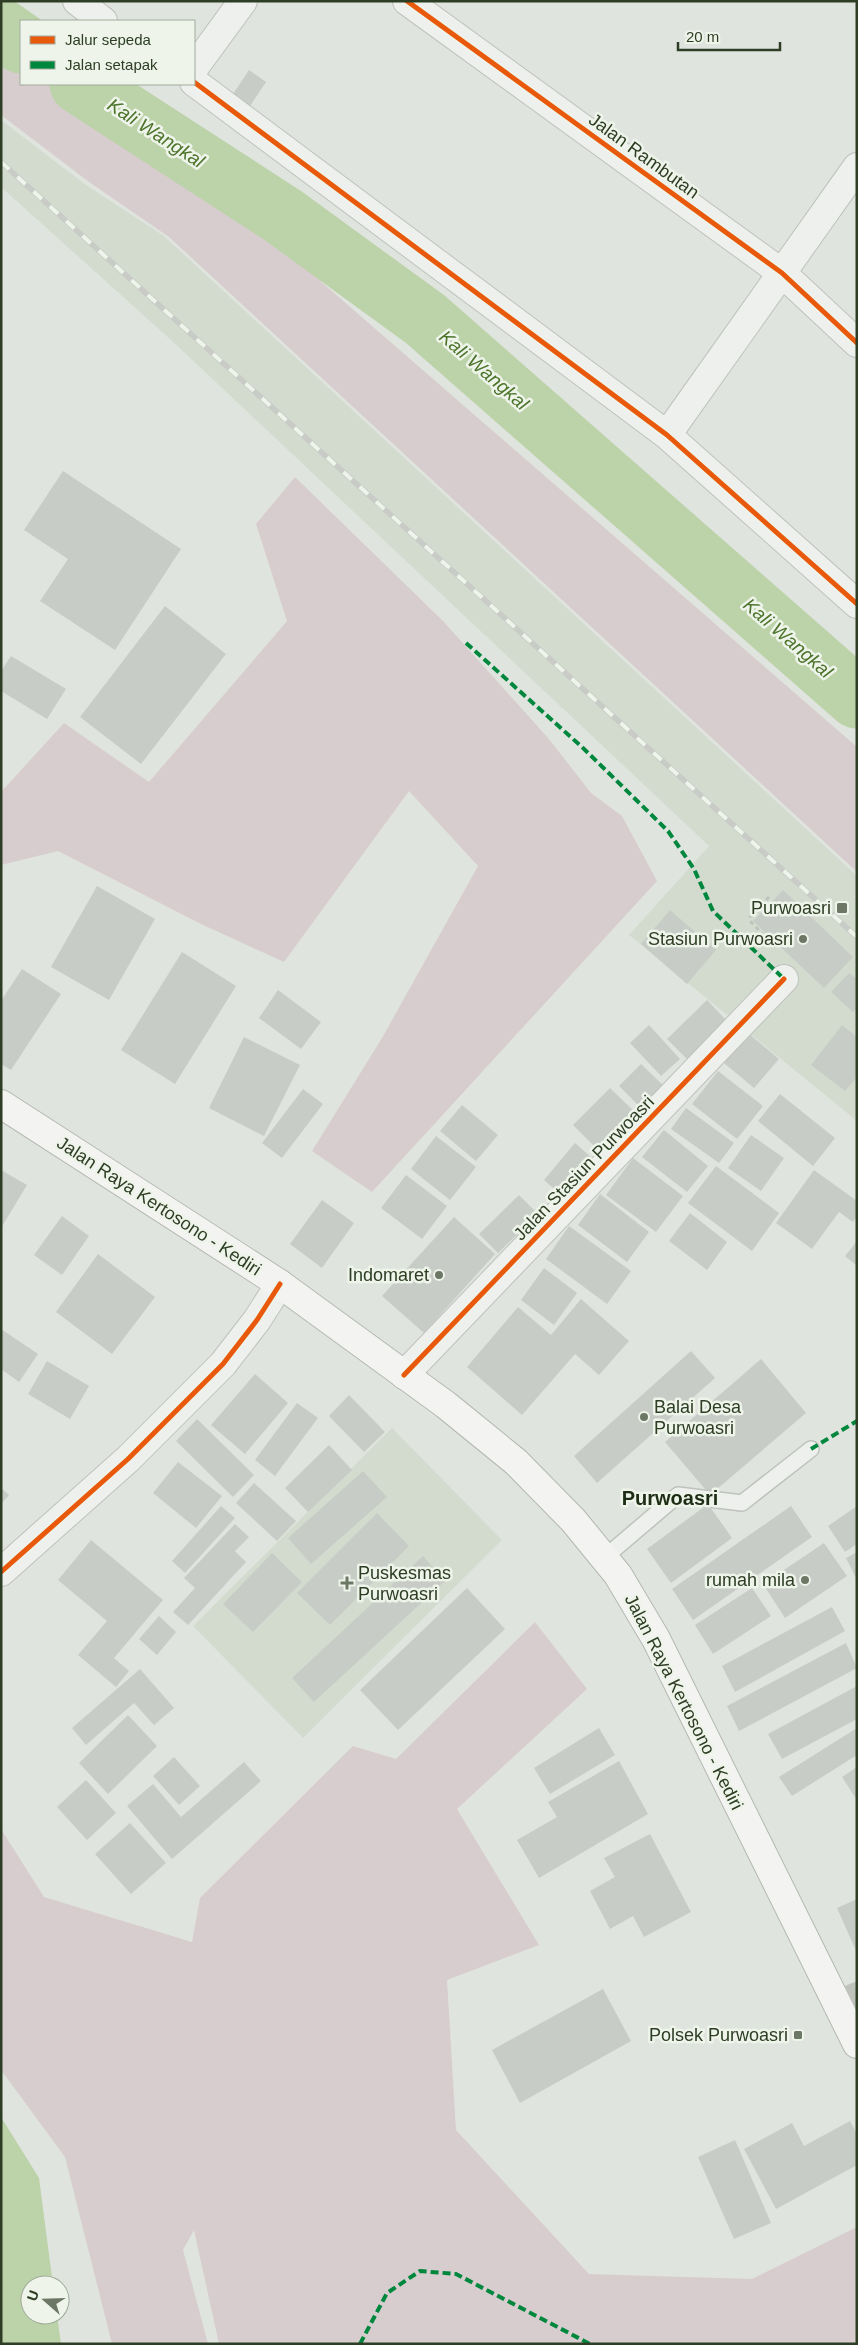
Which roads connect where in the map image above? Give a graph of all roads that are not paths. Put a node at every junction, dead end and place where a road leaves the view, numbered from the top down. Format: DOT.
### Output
graph roads {
  1 [pos="77,1"];
  2 [pos="243,1"];
  3 [pos="406,1"];
  4 [pos="102,20"];
  5 [pos="195,67"];
  6 [pos="195,83"];
  7 [pos="857,167"];
  8 [pos="782,273"];
  9 [pos="857,343"];
  10 [pos="667,435"];
  11 [pos="857,604"];
  12 [pos="784,980"];
  13 [pos="1,1104"];
  14 [pos="280,1284"];
  15 [pos="404,1375"];
  16 [pos="811,1449"];
  17 [pos="604,1558"];
  18 [pos="1,1572"];
  19 [pos="847,2000"];
  20 [pos="857,2044"];
  1 -- 4 [label="street"];
  2 -- 5 [label="street"];
  3 -- 8 [label="street, Jalan Rambutan"];
  6 -- 10 [label="street"];
  7 -- 8 [label="street"];
  8 -- 9 [label="street, Jalan Rambutan"];
  8 -- 10 [label="street"];
  10 -- 11 [label="street"];
  12 -- 15 [label="street, Jalan Stasiun Purwoasri"];
  13 -- 14 [label="highway, Jalan Raya Kertosono - Kediri"];
  14 -- 15 [label="highway, Jalan Raya Kertosono - Kediri"];
  14 -- 18 [label="street"];
  15 -- 17 [label="highway, Jalan Raya Kertosono - Kediri"];
  16 -- 17 [label="lane"];
  17 -- 19 [label="highway, Jalan Raya Kertosono - Kediri"];
  19 -- 20 [label="highway, Jalan Raya Kertosono - Kediri"];
}
